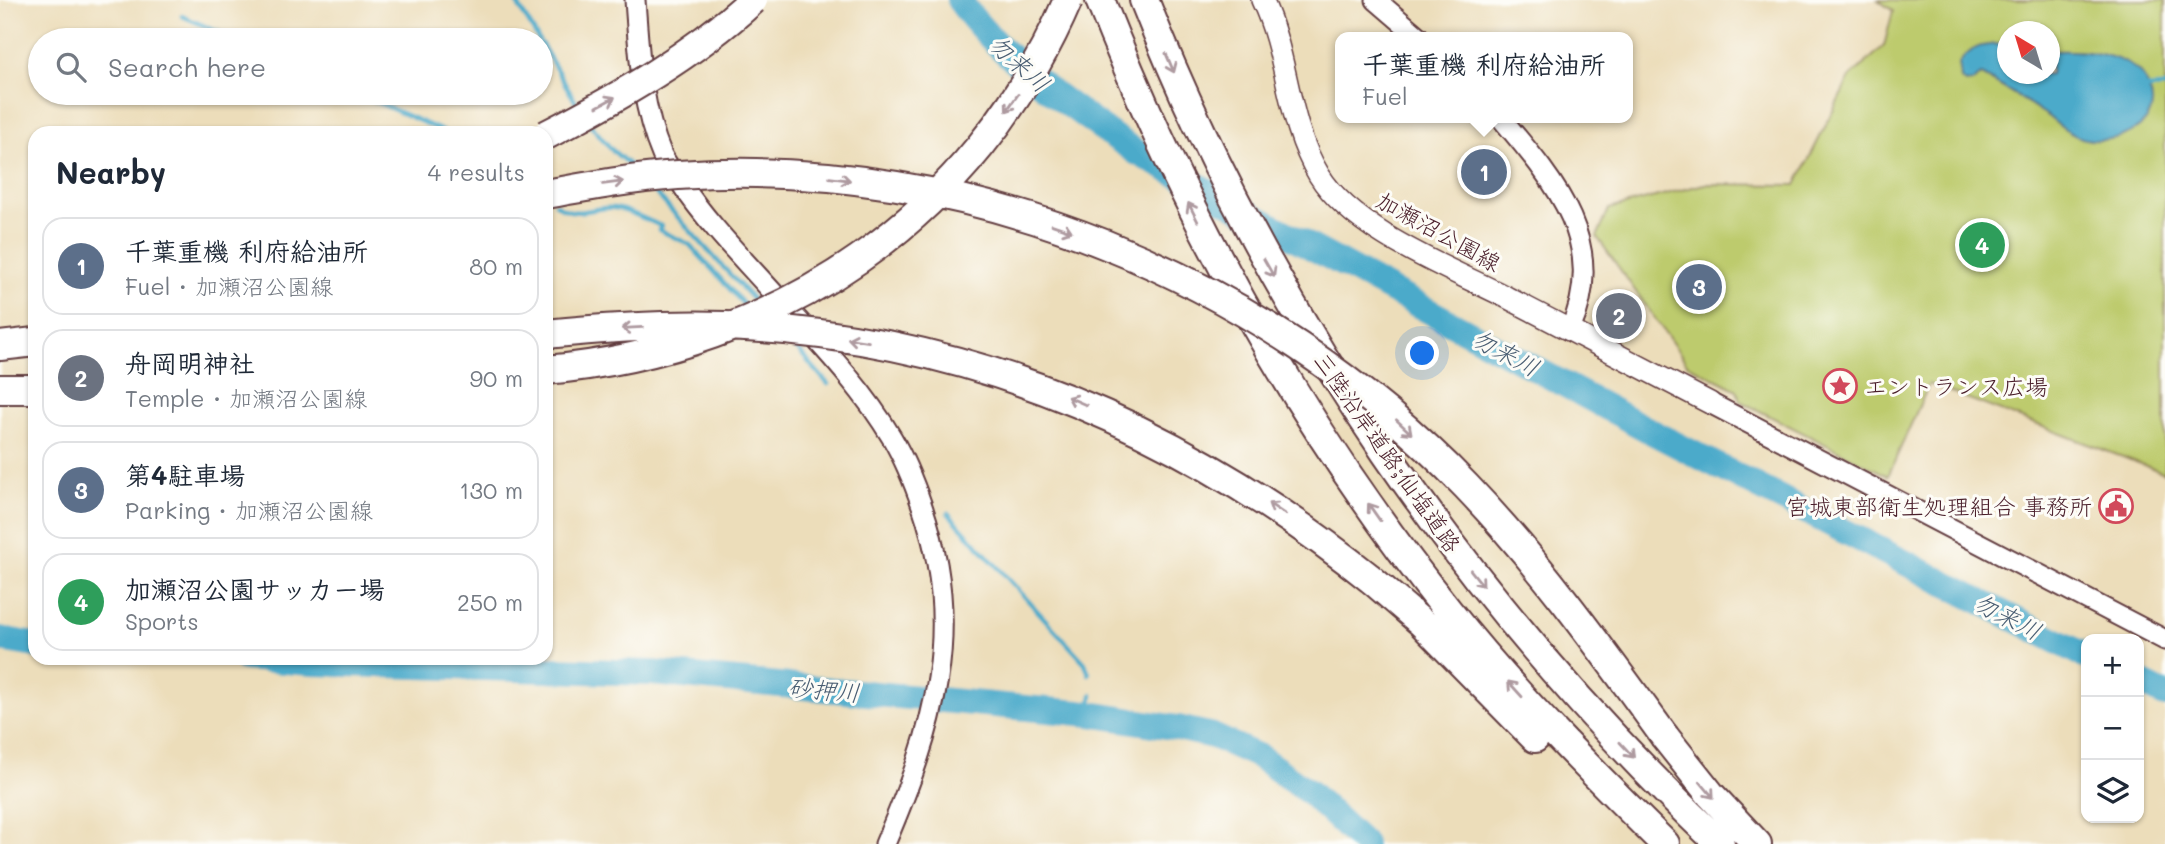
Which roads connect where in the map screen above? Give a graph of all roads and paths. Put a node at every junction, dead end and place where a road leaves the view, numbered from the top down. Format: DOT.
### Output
graph roads {
  1 [pos="635,0"];
  2 [pos="753,0"];
  3 [pos="1068,0"];
  4 [pos="1100,0"];
  5 [pos="1144,0"];
  6 [pos="1262,0"];
  7 [pos="1376,0"];
  8 [pos="1413,32"];
  9 [pos="1505,123"];
  10 [pos="553,131"];
  11 [pos="553,193"];
  12 [pos="1570,331"];
  13 [pos="553,334"];
  14 [pos="28,343"];
  15 [pos="0,346"];
  16 [pos="553,369"];
  17 [pos="28,386"];
  18 [pos="0,387"];
  19 [pos="1710,403"];
  20 [pos="2165,640"];
  21 [pos="885,844"];
  22 [pos="1646,844"];
  23 [pos="1665,844"];
  24 [pos="1720,844"];
  25 [pos="1757,844"];
  1 -- 21 [label="street"];
  10 -- 2 [label="highway, one-way, bridge"];
  3 -- 16 [label="highway, one-way, bridge"];
  23 -- 4 [label="highway, 三陸沿岸道路;仙塩道路, one-way, bridge"];
  5 -- 24 [label="highway, 三陸沿岸道路;仙塩道路, one-way, bridge"];
  6 -- 12 [label="main road, 加瀬沼公園線"];
  7 -- 8 [label="street"];
  9 -- 12 [label="street"];
  11 -- 25 [label="highway, one-way, bridge"];
  12 -- 19 [label="main road, 加瀬沼公園線"];
  22 -- 13 [label="highway, one-way, bridge"];
  14 -- 15 [label="highway"];
  17 -- 18 [label="highway"];
  19 -- 20 [label="street"];
}
